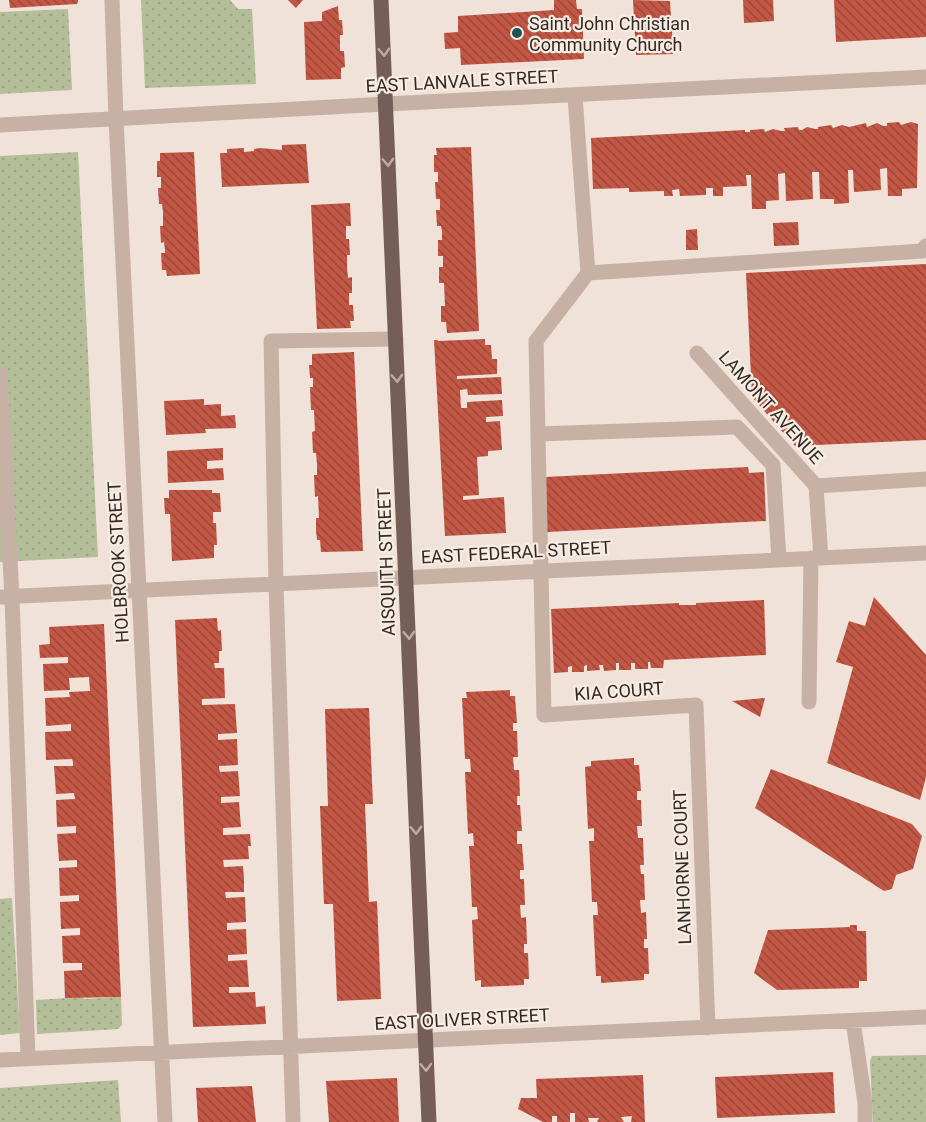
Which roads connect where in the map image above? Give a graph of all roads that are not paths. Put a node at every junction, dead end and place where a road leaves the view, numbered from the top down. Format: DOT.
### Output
graph roads {
  1 [pos="112,0"];
  2 [pos="381,0"];
  3 [pos="926,77"];
  4 [pos="575,96"];
  5 [pos="386,104"];
  6 [pos="116,118"];
  7 [pos="0,125"];
  8 [pos="926,246"];
  9 [pos="588,273"];
  10 [pos="396,339"];
  11 [pos="697,353"];
  12 [pos="0,374"];
  13 [pos="538,434"];
  14 [pos="926,479"];
  15 [pos="816,486"];
  16 [pos="926,553"];
  17 [pos="816,558"];
  18 [pos="779,560"];
  19 [pos="540,571"];
  20 [pos="406,577"];
  21 [pos="276,583"];
  22 [pos="139,590"];
  23 [pos="6,597"];
  24 [pos="809,702"];
  25 [pos="696,705"];
  26 [pos="926,1017"];
  27 [pos="853,1021"];
  28 [pos="708,1028"];
  29 [pos="425,1041"];
  30 [pos="291,1047"];
  31 [pos="162,1053"];
  32 [pos="28,1059"];
  33 [pos="0,1060"];
  34 [pos="165,1122"];
  35 [pos="293,1122"];
  36 [pos="429,1122"];
  37 [pos="865,1122"];
  1 -- 6 [label="street, HOLBROOK STREET"];
  2 -- 5 [label="main road, AISQUITH STREET, one-way"];
  3 -- 4 [label="street, EAST LANVALE STREET"];
  4 -- 5 [label="street, EAST LANVALE STREET"];
  4 -- 9 [label="street"];
  5 -- 6 [label="street, EAST LANVALE STREET"];
  5 -- 10 [label="main road, AISQUITH STREET, one-way"];
  6 -- 7 [label="street, EAST LANVALE STREET"];
  6 -- 22 [label="street, HOLBROOK STREET"];
  8 -- 9 [label="street"];
  9 -- 13 [label="street"];
  10 -- 20 [label="main road, AISQUITH STREET, one-way"];
  10 -- 21 [label="street"];
  11 -- 15 [label="street, LAMONT AVENUE"];
  12 -- 23 [label="street"];
  13 -- 18 [label="street"];
  13 -- 19 [label="street"];
  14 -- 15 [label="street"];
  15 -- 17 [label="street, LAMONT AVENUE"];
  16 -- 17 [label="street, EAST FEDERAL STREET"];
  17 -- 18 [label="street, EAST FEDERAL STREET"];
  17 -- 24 [label="street, LAMONT AVENUE"];
  18 -- 19 [label="street, EAST FEDERAL STREET"];
  19 -- 20 [label="street, EAST FEDERAL STREET"];
  19 -- 25 [label="street, KIA COURT"];
  20 -- 21 [label="street, EAST FEDERAL STREET"];
  20 -- 29 [label="main road, AISQUITH STREET, one-way"];
  21 -- 22 [label="street, EAST FEDERAL STREET"];
  21 -- 30 [label="street"];
  22 -- 23 [label="street, EAST FEDERAL STREET"];
  22 -- 31 [label="street, HOLBROOK STREET"];
  23 -- 32 [label="street"];
  25 -- 28 [label="street, LANHORNE COURT"];
  26 -- 27 [label="street, EAST OLIVER STREET"];
  27 -- 28 [label="street, EAST OLIVER STREET"];
  27 -- 37 [label="street"];
  28 -- 29 [label="street, EAST OLIVER STREET"];
  29 -- 30 [label="street, EAST OLIVER STREET"];
  29 -- 36 [label="main road, AISQUITH STREET, one-way"];
  30 -- 31 [label="street, EAST OLIVER STREET"];
  30 -- 35 [label="street"];
  31 -- 32 [label="street, EAST OLIVER STREET"];
  31 -- 34 [label="street, HOLBROOK STREET"];
  32 -- 33 [label="street, EAST OLIVER STREET"];
}
